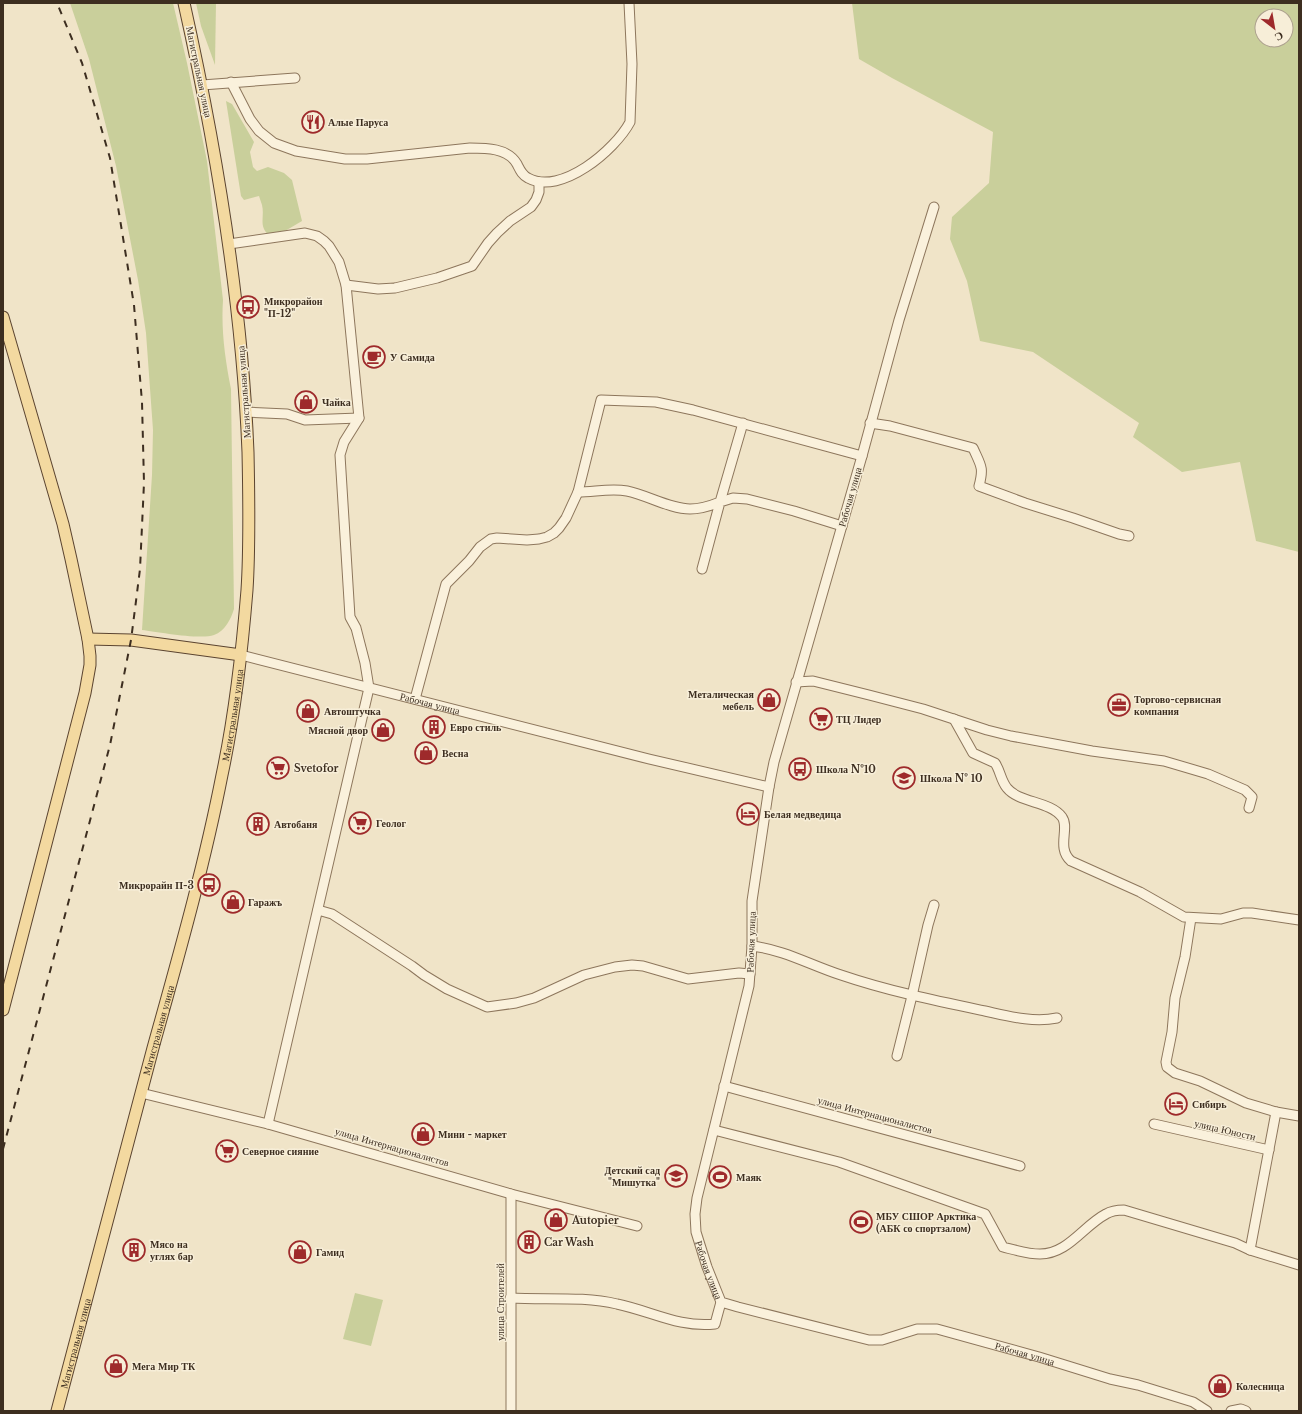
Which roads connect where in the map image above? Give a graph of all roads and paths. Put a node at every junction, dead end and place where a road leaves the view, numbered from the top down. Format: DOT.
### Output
graph roads {
  1 [pos="184,3"];
  2 [pos="629,3"];
  3 [pos="295,78"];
  4 [pos="231,82"];
  5 [pos="202,85"];
  6 [pos="539,182"];
  7 [pos="934,207"];
  8 [pos="229,244"];
  9 [pos="346,285"];
  10 [pos="3,317"];
  11 [pos="246,412"];
  12 [pos="359,418"];
  13 [pos="870,423"];
  14 [pos="743,424"];
  15 [pos="862,456"];
  16 [pos="578,492"];
  17 [pos="720,502"];
  18 [pos="842,526"];
  19 [pos="1129,536"];
  20 [pos="702,569"];
  21 [pos="88,639"];
  22 [pos="241,655"];
  23 [pos="796,682"];
  24 [pos="369,688"];
  25 [pos="415,699"];
  26 [pos="954,719"];
  27 [pos="768,788"];
  28 [pos="1249,808"];
  29 [pos="934,905"];
  30 [pos="318,910"];
  31 [pos="1191,918"];
  32 [pos="1299,920"];
  33 [pos="752,946"];
  34 [pos="750,974"];
  35 [pos="912,996"];
  36 [pos="3,1010"];
  37 [pos="1057,1018"];
  38 [pos="897,1056"];
  39 [pos="724,1086"];
  40 [pos="141,1093"];
  41 [pos="1276,1112"];
  42 [pos="1299,1116"];
  43 [pos="268,1124"];
  44 [pos="1154,1124"];
  45 [pos="714,1130"];
  46 [pos="1268,1150"];
  47 [pos="1020,1166"];
  48 [pos="511,1194"];
  49 [pos="637,1226"];
  50 [pos="1250,1250"];
  51 [pos="1299,1265"];
  52 [pos="510,1298"];
  53 [pos="721,1302"];
  54 [pos="57,1411"];
  55 [pos="511,1411"];
  56 [pos="1207,1411"];
  57 [pos="1231,1411"];
  58 [pos="1246,1411"];
  1 -- 5 [label="main road, Магистральная улица"];
  2 -- 6 [label="street"];
  3 -- 4 [label="street"];
  4 -- 5 [label="street"];
  4 -- 6 [label="street"];
  5 -- 8 [label="main road, Магистральная улица"];
  6 -- 9 [label="street"];
  7 -- 13 [label="street, Рабочая улица"];
  8 -- 9 [label="street"];
  8 -- 11 [label="main road, Магистральная улица"];
  9 -- 12 [label="street"];
  10 -- 21 [label="main road"];
  11 -- 12 [label="street"];
  11 -- 22 [label="main road, Магистральная улица"];
  12 -- 24 [label="street"];
  13 -- 15 [label="street, Рабочая улица"];
  13 -- 19 [label="street"];
  14 -- 15 [label="street"];
  14 -- 16 [label="street"];
  14 -- 17 [label="street"];
  15 -- 18 [label="street, Рабочая улица"];
  16 -- 17 [label="street"];
  16 -- 25 [label="street"];
  17 -- 18 [label="street"];
  17 -- 20 [label="street"];
  18 -- 23 [label="street, Рабочая улица"];
  21 -- 22 [label="main road, Рабочая улица"];
  21 -- 36 [label="main road"];
  22 -- 24 [label="street, Рабочая улица"];
  22 -- 40 [label="main road, Магистральная улица"];
  23 -- 26 [label="street"];
  23 -- 27 [label="street, Рабочая улица"];
  24 -- 25 [label="street, Рабочая улица"];
  24 -- 30 [label="street"];
  25 -- 27 [label="street, Рабочая улица"];
  26 -- 28 [label="street"];
  26 -- 31 [label="street"];
  27 -- 33 [label="street, Рабочая улица"];
  29 -- 35 [label="street"];
  30 -- 34 [label="street"];
  30 -- 43 [label="street"];
  31 -- 32 [label="street"];
  31 -- 41 [label="street"];
  33 -- 34 [label="street, Рабочая улица"];
  33 -- 35 [label="street"];
  34 -- 39 [label="street, Рабочая улица"];
  35 -- 37 [label="street"];
  35 -- 38 [label="street"];
  39 -- 45 [label="street, Рабочая улица"];
  39 -- 47 [label="street, улица Интернационалистов"];
  40 -- 43 [label="street, улица Интернационалистов"];
  40 -- 54 [label="main road, Магистральная улица"];
  41 -- 42 [label="street"];
  41 -- 46 [label="street"];
  43 -- 48 [label="street, улица Интернационалистов"];
  44 -- 46 [label="street, улица Юности"];
  45 -- 50 [label="street"];
  45 -- 53 [label="street, Рабочая улица"];
  46 -- 50 [label="street"];
  48 -- 49 [label="street, улица Интернационалистов"];
  48 -- 52 [label="street, улица Строителей"];
  50 -- 51 [label="street"];
  52 -- 53 [label="street"];
  52 -- 55 [label="street, улица Строителей"];
  53 -- 56 [label="street, Рабочая улица"];
  57 -- 58 [label="street"];
}
